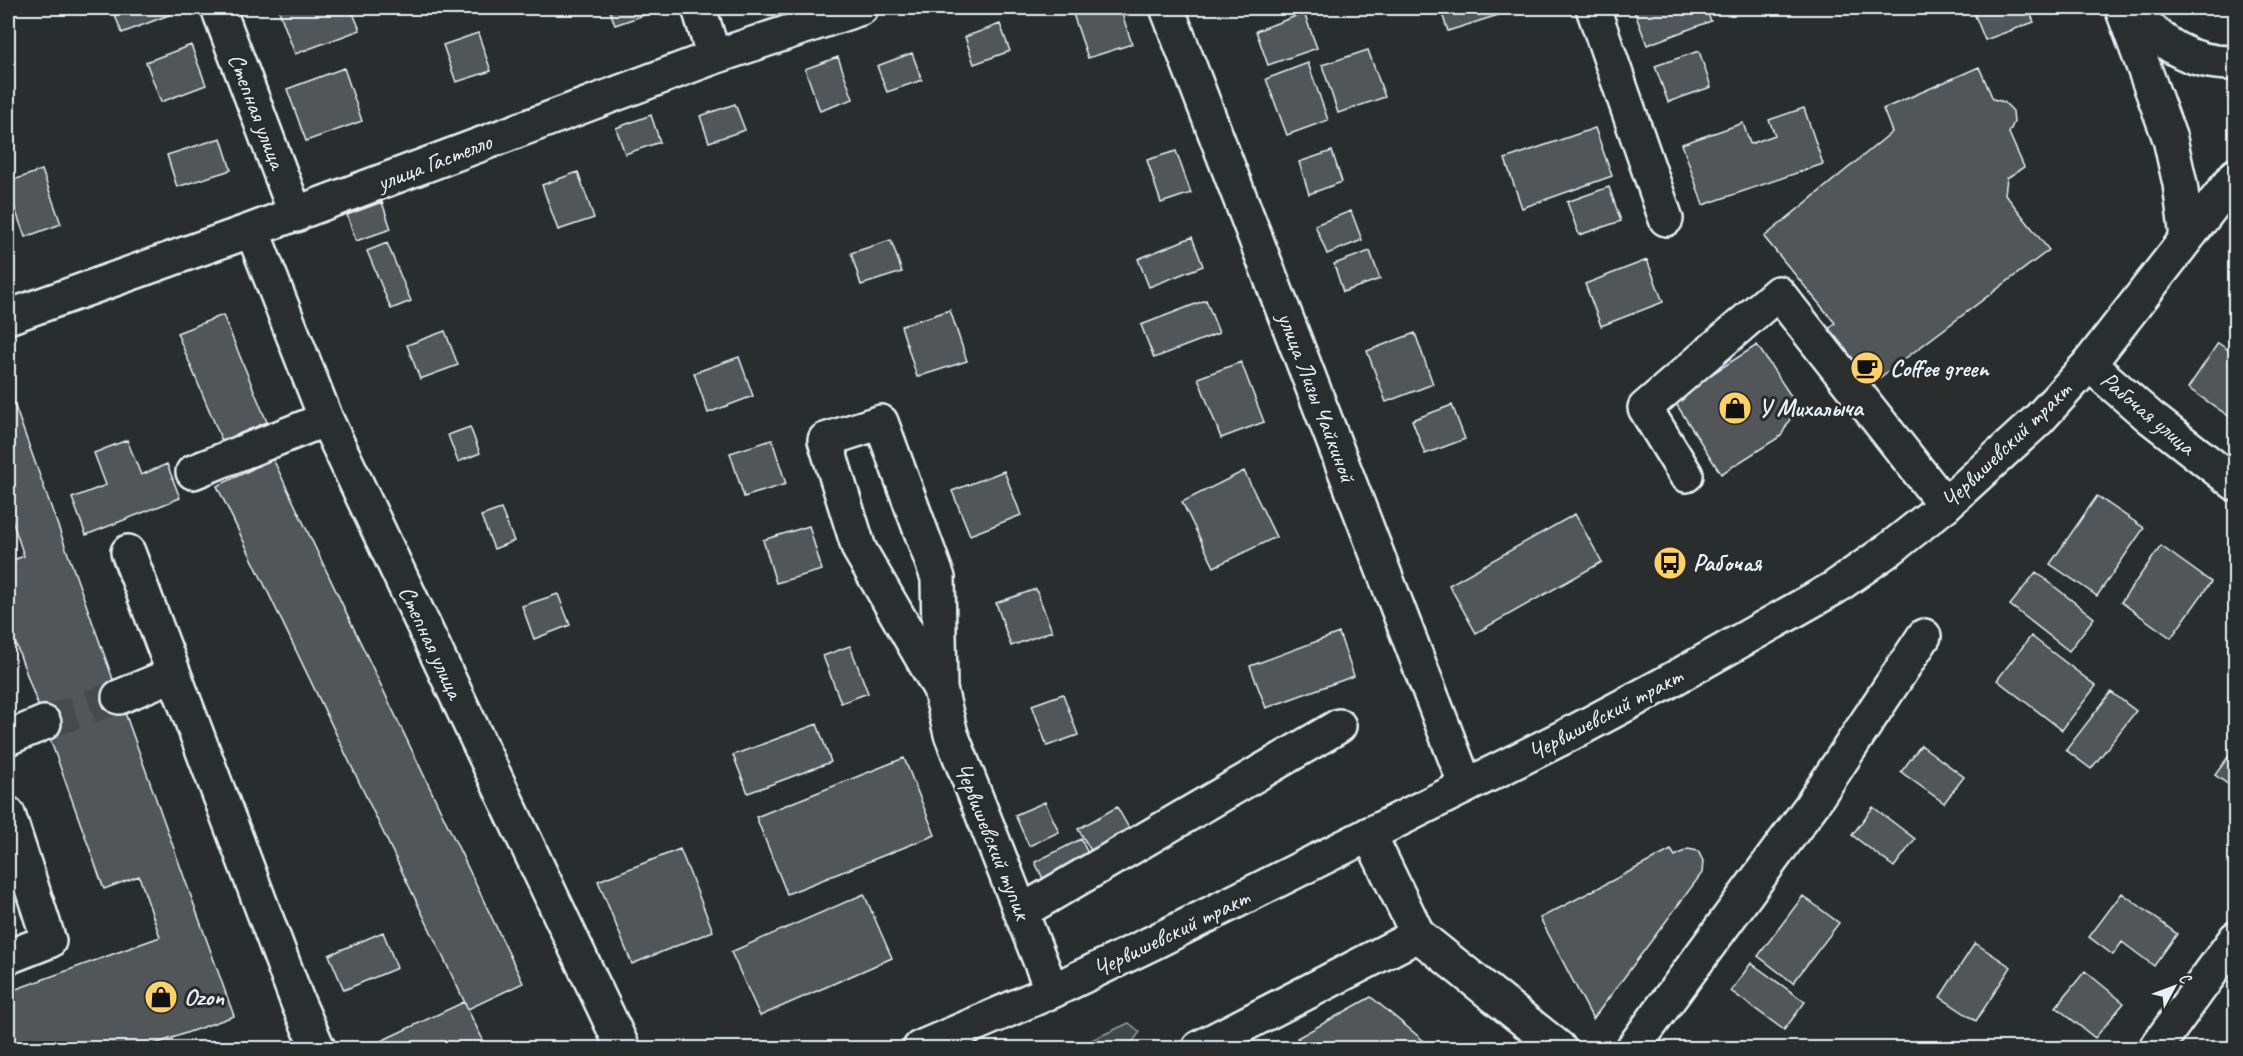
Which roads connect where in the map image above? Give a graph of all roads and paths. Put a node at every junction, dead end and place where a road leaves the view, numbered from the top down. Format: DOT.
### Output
graph roads {
  1 [pos="218,8"];
  2 [pos="699,8"];
  3 [pos="861,8"];
  4 [pos="1167,8"];
  5 [pos="1593,8"];
  6 [pos="2122,8"];
  7 [pos="2132,8"];
  8 [pos="714,57"];
  9 [pos="2235,63"];
  10 [pos="2235,176"];
  11 [pos="296,214"];
  12 [pos="1666,219"];
  13 [pos="252,230"];
  14 [pos="2187,237"];
  15 [pos="8,317"];
  16 [pos="2089,364"];
  17 [pos="326,419"];
  18 [pos="193,472"];
  19 [pos="1686,475"];
  20 [pos="2235,484"];
  21 [pos="1945,505"];
  22 [pos="128,552"];
  23 [pos="1924,636"];
  24 [pos="174,674"];
  25 [pos="940,689"];
  26 [pos="119,697"];
  27 [pos="44,723"];
  28 [pos="1339,726"];
  29 [pos="8,738"];
  30 [pos="1466,786"];
  31 [pos="8,814"];
  32 [pos="1370,834"];
  33 [pos="1021,912"];
  34 [pos="1418,935"];
  35 [pos="2235,938"];
  36 [pos="8,957"];
  37 [pos="1052,991"];
  38 [pos="318,1048"];
  39 [pos="623,1048"];
  40 [pos="920,1048"];
  41 [pos="1199,1048"];
  42 [pos="1559,1048"];
  43 [pos="1633,1048"];
  44 [pos="2156,1048"];
  1 -- 11 [label="street, Степная улица"];
  2 -- 8 [label="street"];
  3 -- 8 [label="street, улица Гастелло"];
  4 -- 30 [label="street, улица Лизы Чайкиной"];
  5 -- 12 [label="street"];
  6 -- 14 [label="street"];
  7 -- 9 [label="street"];
  8 -- 11 [label="street, улица Гастелло"];
  10 -- 14 [label="street, Червишевский тракт"];
  11 -- 13 [label="street, улица Гастелло"];
  13 -- 15 [label="street, улица Гастелло"];
  13 -- 17 [label="street, Степная улица"];
  14 -- 16 [label="street, Червишевский тракт"];
  16 -- 20 [label="street, Рабочая улица"];
  16 -- 21 [label="street, Червишевский тракт"];
  17 -- 18 [label="street"];
  17 -- 39 [label="street, Степная улица"];
  19 -- 21 [label="street"];
  21 -- 30 [label="street, Червишевский тракт"];
  22 -- 24 [label="street"];
  23 -- 43 [label="street"];
  24 -- 26 [label="street"];
  24 -- 38 [label="street"];
  25 -- 25 [label="street, Червишевский тупик"];
  25 -- 33 [label="street, Червишевский тупик"];
  27 -- 29 [label="street"];
  28 -- 33 [label="street"];
  30 -- 32 [label="street, Червишевский тракт"];
  31 -- 36 [label="street"];
  32 -- 34 [label="street"];
  32 -- 37 [label="street, Червишевский тракт"];
  33 -- 37 [label="street, Червишевский тупик"];
  34 -- 41 [label="street"];
  34 -- 42 [label="street"];
  35 -- 44 [label="street"];
  37 -- 40 [label="street, Червишевский тракт"];
}
